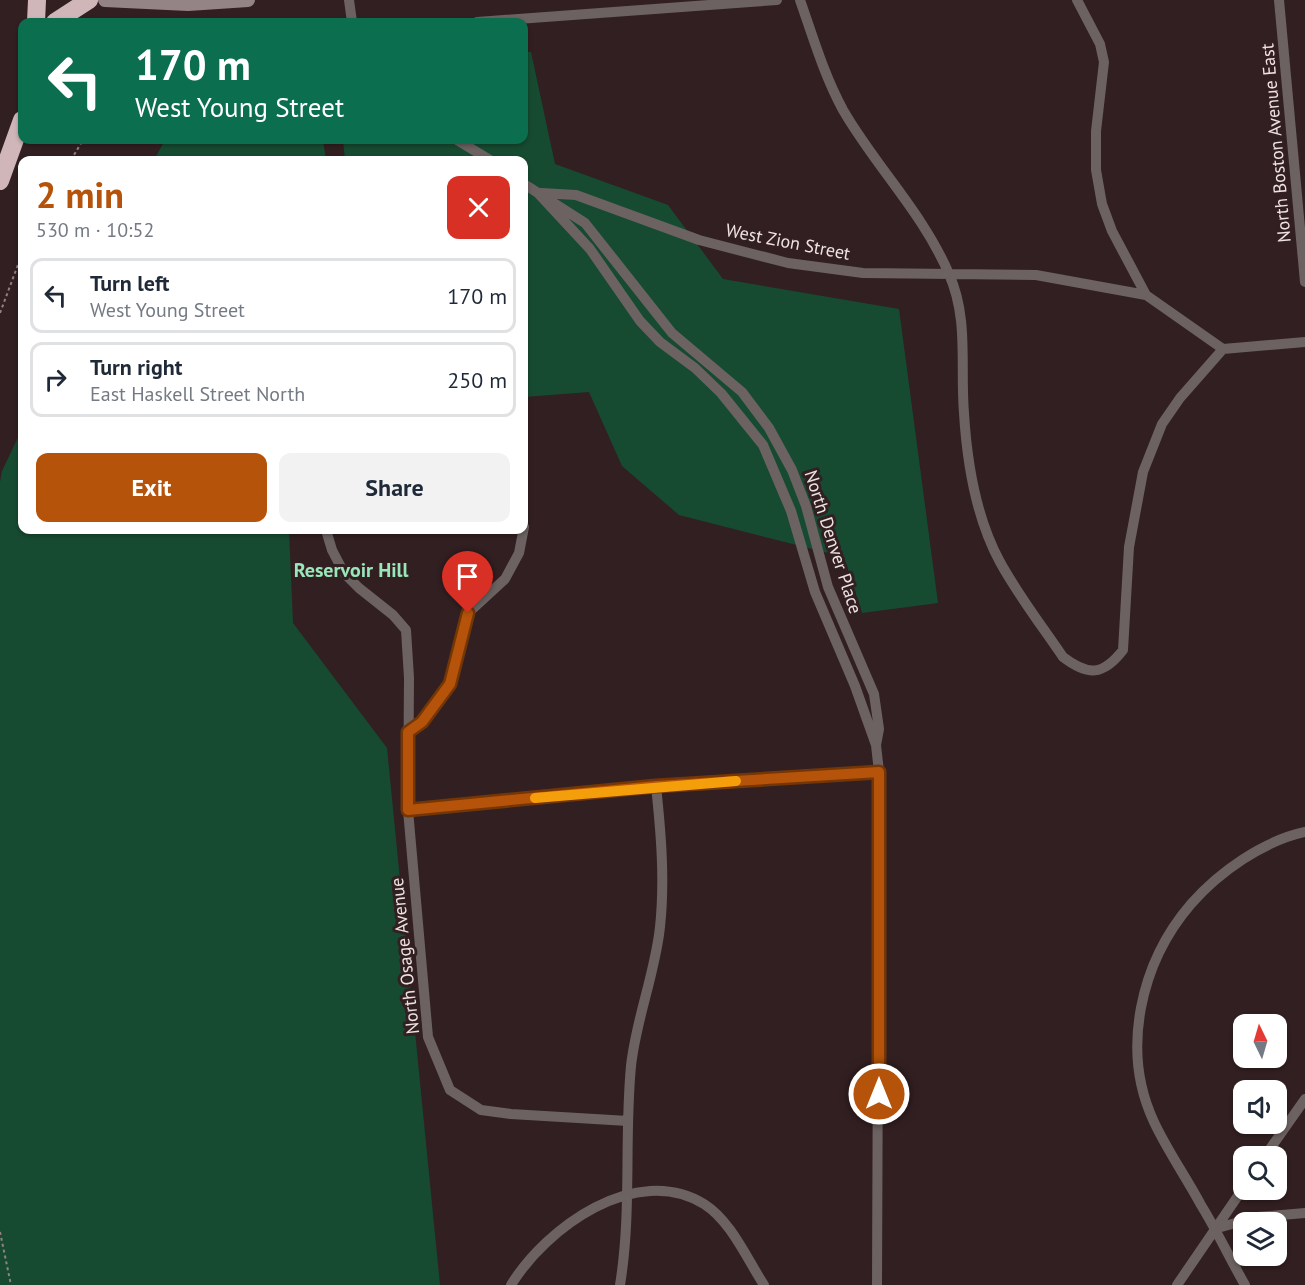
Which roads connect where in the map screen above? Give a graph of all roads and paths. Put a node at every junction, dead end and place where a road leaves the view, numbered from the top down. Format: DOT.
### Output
graph roads {
  1 [pos="38,0"];
  2 [pos="89,0"];
  3 [pos="105,0"];
  4 [pos="248,0"];
  5 [pos="349,0"];
  6 [pos="777,0"];
  7 [pos="800,0"];
  8 [pos="1077,0"];
  9 [pos="1279,0"];
  10 [pos="36,18"];
  11 [pos="61,18"];
  12 [pos="351,18"];
  13 [pos="528,18"];
  14 [pos="18,131"];
  15 [pos="464,144"];
  16 [pos="483,156"];
  17 [pos="0,181"];
  18 [pos="528,187"];
  19 [pos="538,193"];
  20 [pos="18,265"];
  21 [pos="949,274"];
  22 [pos="1305,282"];
  23 [pos="1146,295"];
  24 [pos="0,314"];
  25 [pos="1305,342"];
  26 [pos="1223,349"];
  27 [pos="327,534"];
  28 [pos="523,534"];
  29 [pos="408,732"];
  30 [pos="876,745"];
  31 [pos="879,772"];
  32 [pos="656,786"];
  33 [pos="408,810"];
  34 [pos="1305,832"];
  35 [pos="1305,1099"];
  36 [pos="628,1121"];
  37 [pos="1272,1146"];
  38 [pos="629,1194"];
  39 [pos="1235,1200"];
  40 [pos="1305,1213"];
  41 [pos="1214,1229"];
  42 [pos="0,1232"];
  43 [pos="11,1285"];
  44 [pos="511,1285"];
  45 [pos="620,1285"];
  46 [pos="764,1285"];
  47 [pos="877,1285"];
  48 [pos="1177,1285"];
  49 [pos="1245,1285"];
  1 -- 10 [label="highway"];
  2 -- 11 [label="highway"];
  3 -- 4 [label="main road"];
  5 -- 12 [label="street"];
  6 -- 13 [label="street"];
  7 -- 21 [label="street"];
  8 -- 23 [label="street"];
  9 -- 22 [label="street, North Boston Avenue East"];
  14 -- 17 [label="highway"];
  15 -- 16 [label="street"];
  18 -- 19 [label="street, North Denver Place"];
  19 -- 21 [label="street, West Zion Street"];
  19 -- 30 [label="street, North Denver Place"];
  19 -- 30 [label="street, North Denver Place"];
  20 -- 24 [label="path"];
  21 -- 23 [label="street, West Zion Street"];
  21 -- 26 [label="street"];
  23 -- 26 [label="street"];
  25 -- 26 [label="street"];
  27 -- 29 [label="street, North Osage Avenue"];
  28 -- 29 [label="street"];
  29 -- 33 [label="street, North Osage Avenue"];
  30 -- 31 [label="street, North Denver Place"];
  31 -- 32 [label="street"];
  31 -- 47 [label="street, North Denver Place"];
  32 -- 33 [label="street"];
  32 -- 36 [label="street"];
  33 -- 36 [label="street, North Osage Avenue"];
  34 -- 41 [label="street"];
  35 -- 37 [label="street"];
  36 -- 38 [label="street"];
  38 -- 44 [label="street"];
  38 -- 45 [label="street"];
  38 -- 46 [label="street"];
  39 -- 41 [label="street"];
  40 -- 41 [label="street"];
  41 -- 48 [label="street"];
  41 -- 49 [label="street"];
  42 -- 43 [label="path"];
}
